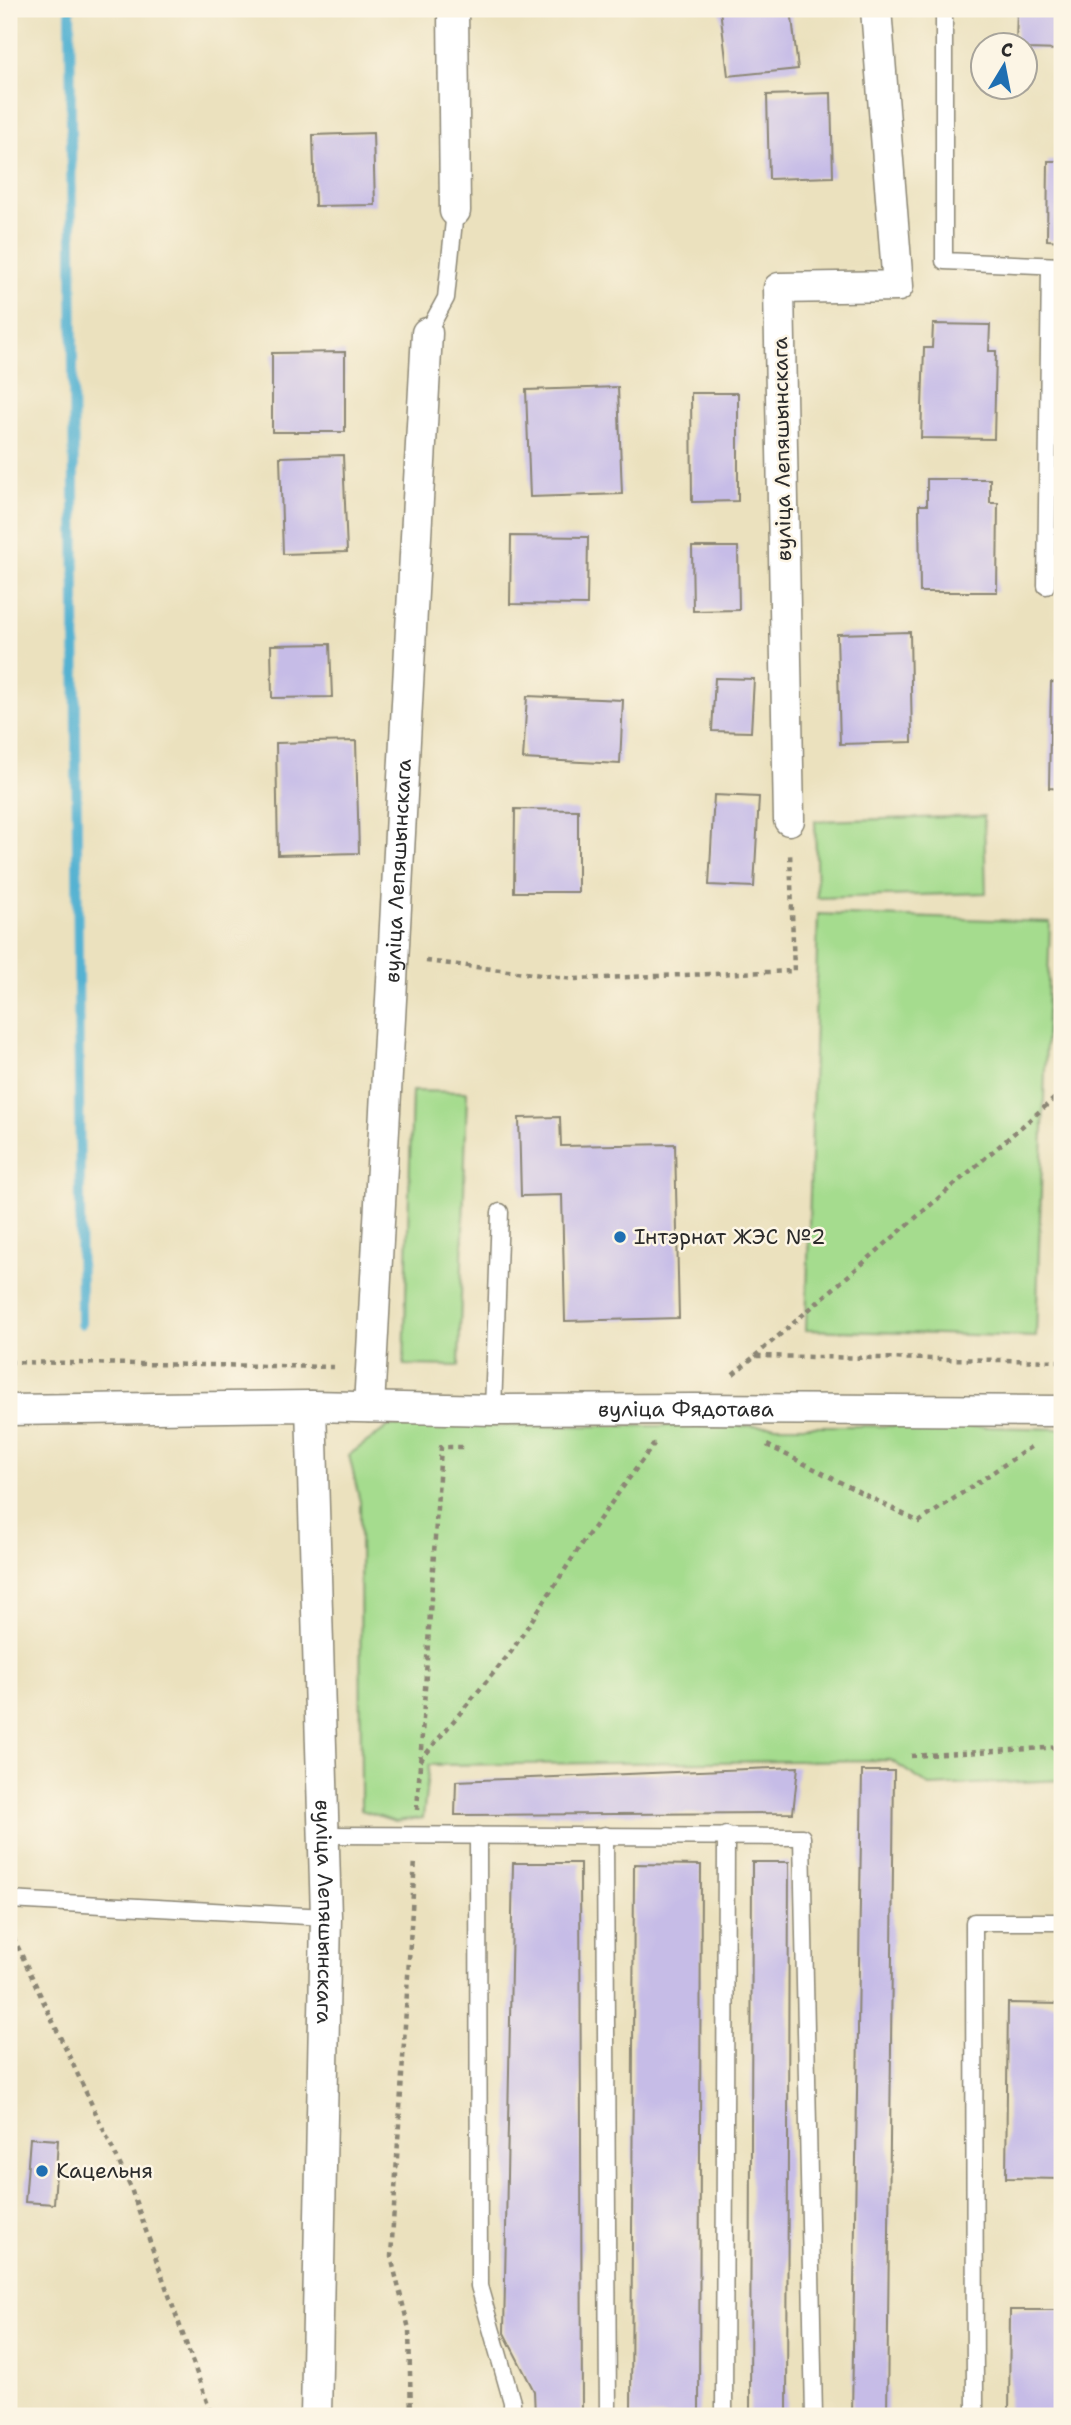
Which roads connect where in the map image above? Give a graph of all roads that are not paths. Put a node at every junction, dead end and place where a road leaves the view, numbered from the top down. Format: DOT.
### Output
graph roads {
  1 [pos="453,9"];
  2 [pos="876,9"];
  3 [pos="944,9"];
  4 [pos="455,211"];
  5 [pos="1056,266"];
  6 [pos="427,332"];
  7 [pos="1046,586"];
  8 [pos="789,820"];
  9 [pos="500,1212"];
  10 [pos="311,1406"];
  11 [pos="369,1407"];
  12 [pos="9,1410"];
  13 [pos="493,1410"];
  14 [pos="1062,1411"];
  15 [pos="478,1835"];
  16 [pos="605,1835"];
  17 [pos="726,1835"];
  18 [pos="323,1836"];
  19 [pos="9,1899"];
  20 [pos="326,1917"];
  21 [pos="1062,1922"];
  22 [pos="316,2416"];
  23 [pos="512,2416"];
  24 [pos="608,2416"];
  25 [pos="723,2416"];
  26 [pos="814,2416"];
  27 [pos="975,2416"];
  1 -- 4 [label="street"];
  2 -- 8 [label="street, вуліца Лепяшынскага"];
  3 -- 5 [label="lane"];
  4 -- 6 [label="lane"];
  5 -- 7 [label="lane"];
  6 -- 11 [label="street, вуліца Лепяшынскага"];
  9 -- 13 [label="lane"];
  10 -- 11 [label="street, вуліца Фядотава"];
  10 -- 12 [label="street, вуліца Фядотава"];
  10 -- 18 [label="street, вуліца Лепяшынскага"];
  11 -- 13 [label="street, вуліца Фядотава"];
  13 -- 14 [label="street, вуліца Фядотава"];
  15 -- 16 [label="lane"];
  15 -- 18 [label="lane"];
  15 -- 23 [label="lane"];
  16 -- 17 [label="lane"];
  16 -- 24 [label="lane"];
  17 -- 25 [label="lane"];
  17 -- 26 [label="lane"];
  18 -- 20 [label="street, вуліца Лепяшынскага"];
  19 -- 20 [label="lane"];
  20 -- 22 [label="street, вуліца Лепяшынскага"];
  21 -- 27 [label="lane"];
}
